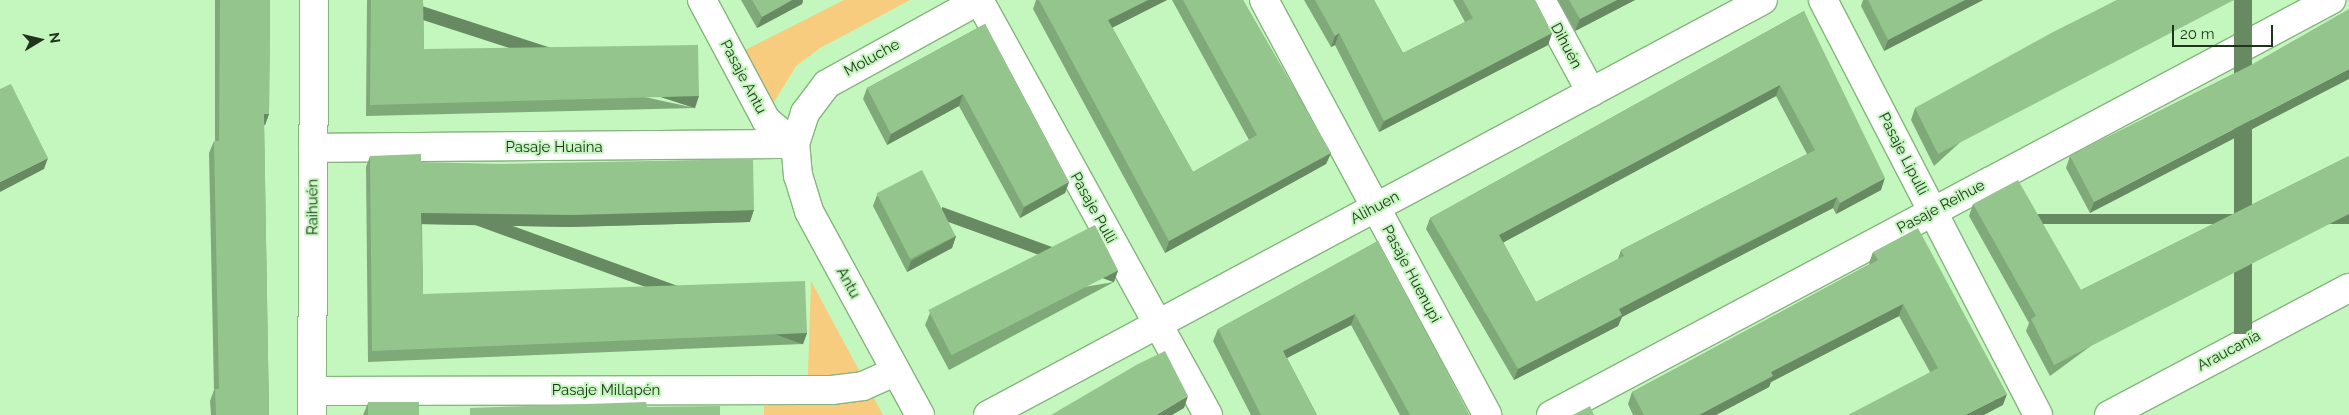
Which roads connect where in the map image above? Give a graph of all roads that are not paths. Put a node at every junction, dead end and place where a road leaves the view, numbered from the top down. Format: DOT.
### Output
graph roads {
  1 [pos="314,0"];
  2 [pos="702,0"];
  3 [pos="979,0"];
  4 [pos="1264,0"];
  5 [pos="1541,0"];
  6 [pos="1763,0"];
  7 [pos="1823,0"];
  8 [pos="2331,0"];
  9 [pos="1591,92"];
  10 [pos="795,144"];
  11 [pos="313,148"];
  12 [pos="1375,208"];
  13 [pos="1933,212"];
  14 [pos="2349,288"];
  15 [pos="1157,325"];
  16 [pos="896,371"];
  17 [pos="312,403"];
  18 [pos="920,415"];
  19 [pos="988,415"];
  20 [pos="1208,415"];
  21 [pos="1487,415"];
  22 [pos="1551,415"];
  23 [pos="2038,415"];
  24 [pos="2109,415"];
  1 -- 11 [label="street, Raihuén"];
  2 -- 10 [label="street, Pasaje Antu"];
  3 -- 10 [label="street, Moluche"];
  3 -- 15 [label="street, Pasaje Pulli"];
  4 -- 12 [label="street, Pasaje Huenupi"];
  5 -- 9 [label="street, Dihuén"];
  6 -- 9 [label="street, Alihuen"];
  7 -- 13 [label="street, Pasaje Lipulli"];
  8 -- 13 [label="street, Pasaje Reihue"];
  9 -- 12 [label="street, Alihuen"];
  10 -- 11 [label="street, Pasaje Huaina"];
  10 -- 16 [label="street, Antu"];
  11 -- 17 [label="street, Raihuén"];
  12 -- 15 [label="street, Alihuen"];
  12 -- 21 [label="street, Pasaje Huenupi"];
  13 -- 22 [label="street, Pasaje Reihue"];
  13 -- 23 [label="street, Pasaje Lipulli"];
  14 -- 24 [label="street, Araucanía"];
  15 -- 19 [label="street, Alihuen"];
  15 -- 20 [label="street, Pasaje Pulli"];
  16 -- 17 [label="street, Pasaje Millapén"];
  16 -- 18 [label="street, Antu"];
}
